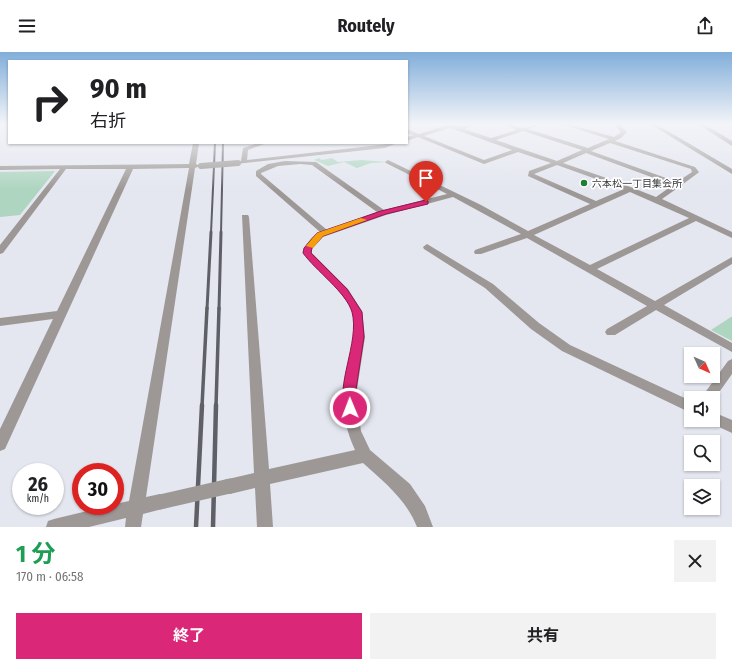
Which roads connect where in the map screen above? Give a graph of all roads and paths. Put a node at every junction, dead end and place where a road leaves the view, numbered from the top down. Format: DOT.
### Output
graph roads {
  1 [pos="196,146"];
  2 [pos="254,146"];
  3 [pos="357,146"];
  4 [pos="374,146"];
  5 [pos="444,146"];
  6 [pos="507,146"];
  7 [pos="572,146"];
  8 [pos="597,146"];
  9 [pos="630,146"];
  10 [pos="689,146"];
  11 [pos="363,148"];
  12 [pos="517,150"];
  13 [pos="586,151"];
  14 [pos="388,162"];
  15 [pos="241,163"];
  16 [pos="557,163"];
  17 [pos="196,166"];
  18 [pos="0,168"];
  19 [pos="64,168"];
  20 [pos="130,168"];
  21 [pos="732,172"];
  22 [pos="680,185"];
  23 [pos="630,189"];
  24 [pos="454,195"];
  25 [pos="657,199"];
  26 [pos="596,204"];
  27 [pos="383,213"];
  28 [pos="245,217"];
  29 [pos="695,218"];
  30 [pos="326,232"];
  31 [pos="527,235"];
  32 [pos="732,236"];
  33 [pos="427,248"];
  34 [pos="0,251"];
  35 [pos="478,252"];
  36 [pos="732,260"];
  37 [pos="589,269"];
  38 [pos="654,306"];
  39 [pos="61,314"];
  40 [pos="0,322"];
  41 [pos="611,332"];
  42 [pos="732,348"];
  43 [pos="732,364"];
  44 [pos="713,391"];
  45 [pos="684,404"];
  46 [pos="720,421"];
  47 [pos="732,427"];
  48 [pos="0,444"];
  49 [pos="365,455"];
  50 [pos="262,478"];
  51 [pos="137,508"];
  52 [pos="54,527"];
  53 [pos="134,527"];
  54 [pos="266,527"];
  55 [pos="425,527"];
  1 -- 17 [label="street"];
  2 -- 15 [label="street"];
  3 -- 11 [label="street"];
  4 -- 11 [label="street"];
  5 -- 12 [label="street"];
  6 -- 12 [label="street"];
  7 -- 13 [label="street"];
  8 -- 13 [label="street"];
  9 -- 22 [label="street"];
  10 -- 21 [label="street"];
  11 -- 15 [label="street"];
  12 -- 16 [label="street"];
  13 -- 16 [label="street"];
  13 -- 22 [label="street"];
  14 -- 24 [label="street"];
  15 -- 17 [label="street, bridge"];
  16 -- 23 [label="street"];
  16 -- 26 [label="street"];
  17 -- 20 [label="street"];
  17 -- 51 [label="street"];
  18 -- 19 [label="street"];
  19 -- 20 [label="street"];
  19 -- 34 [label="street"];
  20 -- 39 [label="street"];
  22 -- 25 [label="street"];
  23 -- 25 [label="street"];
  23 -- 26 [label="street"];
  24 -- 27 [label="street"];
  24 -- 31 [label="street"];
  25 -- 29 [label="street"];
  26 -- 31 [label="street"];
  27 -- 30 [label="street"];
  27 -- 30 [label="street"];
  28 -- 50 [label="street"];
  29 -- 32 [label="street"];
  29 -- 37 [label="street"];
  30 -- 49 [label="street"];
  31 -- 35 [label="street"];
  31 -- 37 [label="street"];
  33 -- 45 [label="street"];
  36 -- 38 [label="street"];
  37 -- 38 [label="street"];
  38 -- 41 [label="street"];
  38 -- 42 [label="street"];
  39 -- 40 [label="street"];
  39 -- 48 [label="street"];
  43 -- 44 [label="street"];
  46 -- 47 [label="street"];
  49 -- 50 [label="street"];
  49 -- 55 [label="street"];
  50 -- 51 [label="street, bridge"];
  50 -- 54 [label="street"];
  51 -- 52 [label="street"];
  51 -- 53 [label="street"];
}
